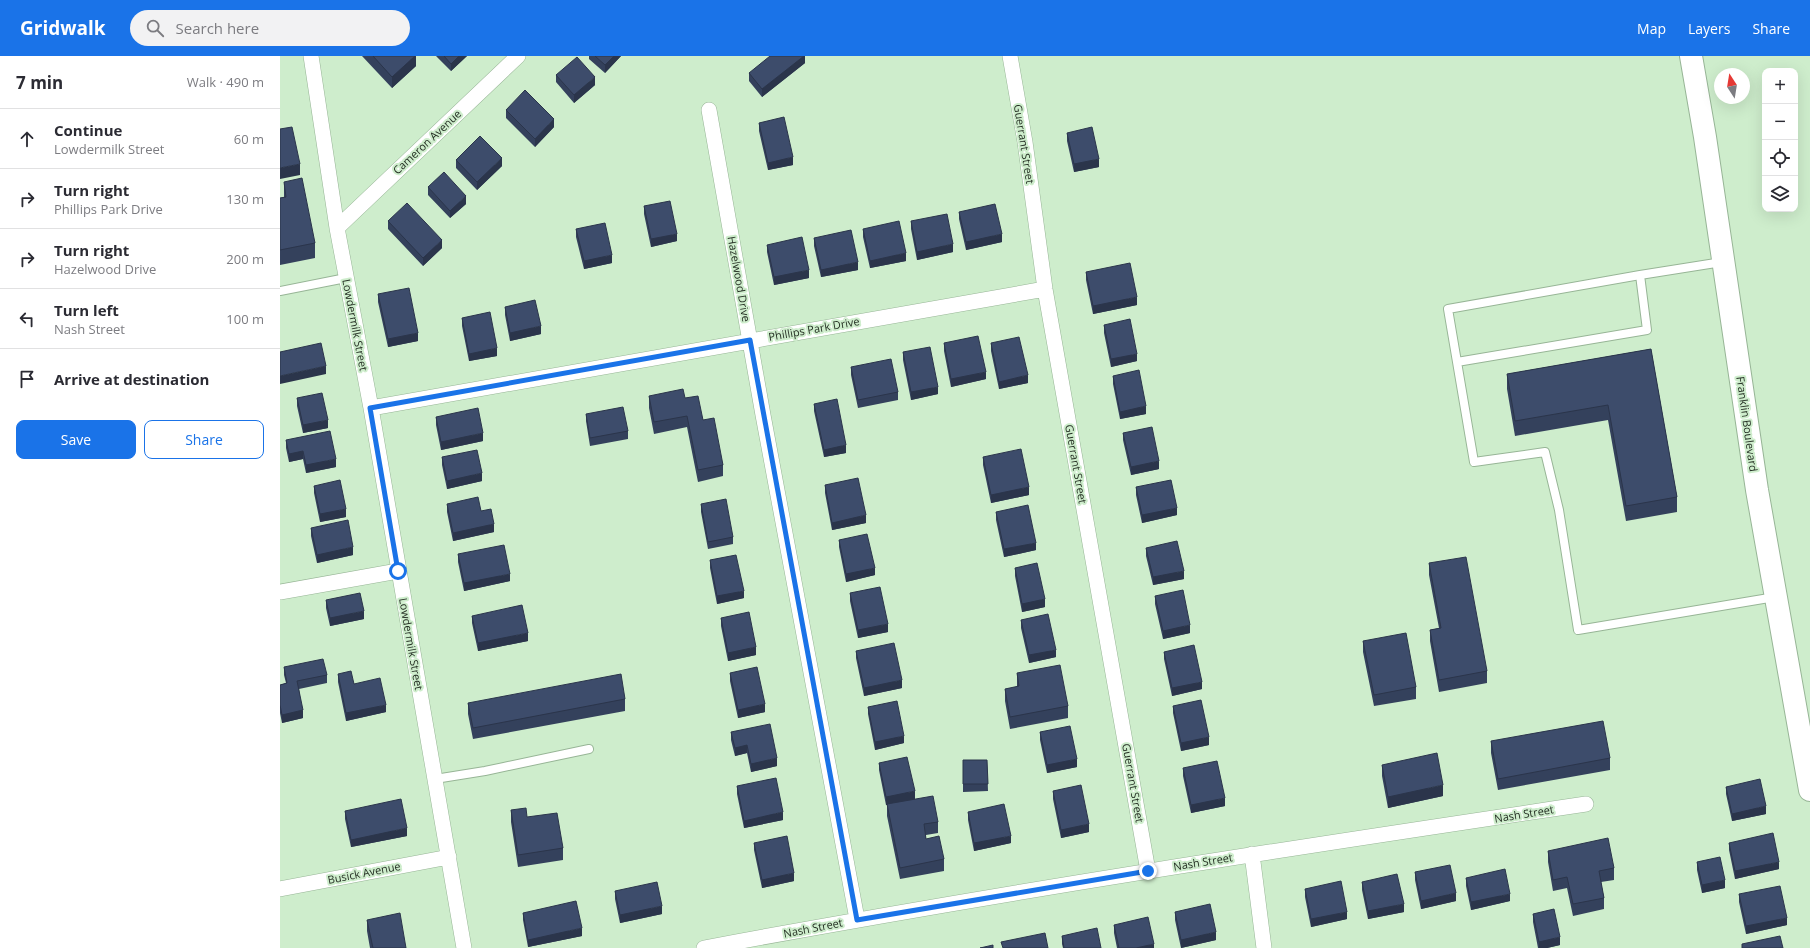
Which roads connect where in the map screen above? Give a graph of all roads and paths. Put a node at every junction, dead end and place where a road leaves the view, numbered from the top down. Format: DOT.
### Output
graph roads {
  1 [pos="311,56"];
  2 [pos="518,56"];
  3 [pos="1010,56"];
  4 [pos="1691,56"];
  5 [pos="709,110"];
  6 [pos="337,228"];
  7 [pos="1723,262"];
  8 [pos="1640,275"];
  9 [pos="346,278"];
  10 [pos="1045,289"];
  11 [pos="280,291"];
  12 [pos="750,340"];
  13 [pos="1457,362"];
  14 [pos="370,408"];
  15 [pos="398,571"];
  16 [pos="280,592"];
  17 [pos="1776,597"];
  18 [pos="589,749"];
  19 [pos="1807,757"];
  20 [pos="435,779"];
  21 [pos="1810,790"];
  22 [pos="1586,804"];
  23 [pos="1252,854"];
  24 [pos="449,857"];
  25 [pos="1148,871"];
  26 [pos="280,889"];
  27 [pos="857,920"];
  28 [pos="464,948"];
  29 [pos="704,948"];
  30 [pos="1264,948"];
  1 -- 6 [label="street, Lowdermilk Street"];
  2 -- 6 [label="street, Cameron Avenue"];
  3 -- 10 [label="street, Guerrant Street"];
  4 -- 7 [label="street, Franklin Boulevard"];
  5 -- 12 [label="street, Hazelwood Drive"];
  6 -- 9 [label="street, Lowdermilk Street"];
  7 -- 8 [label="lane"];
  7 -- 17 [label="street, Franklin Boulevard"];
  8 -- 13 [label="lane"];
  8 -- 13 [label="lane"];
  9 -- 11 [label="lane"];
  9 -- 14 [label="street, Lowdermilk Street"];
  10 -- 12 [label="street, Phillips Park Drive"];
  10 -- 25 [label="street, Guerrant Street"];
  12 -- 14 [label="street, Phillips Park Drive"];
  12 -- 27 [label="street, Hazelwood Drive"];
  13 -- 17 [label="lane"];
  14 -- 15 [label="street, Lowdermilk Street"];
  15 -- 16 [label="street"];
  15 -- 20 [label="street, Lowdermilk Street"];
  17 -- 19 [label="street, Franklin Boulevard"];
  18 -- 20 [label="lane"];
  19 -- 21 [label="street, Franklin Boulevard"];
  20 -- 24 [label="street, Lowdermilk Street"];
  22 -- 23 [label="street, Nash Street"];
  23 -- 25 [label="street, Nash Street"];
  23 -- 30 [label="street"];
  24 -- 26 [label="street, Busick Avenue"];
  24 -- 28 [label="street, Lowdermilk Street"];
  25 -- 27 [label="street, Nash Street"];
  27 -- 29 [label="street, Nash Street"];
}
